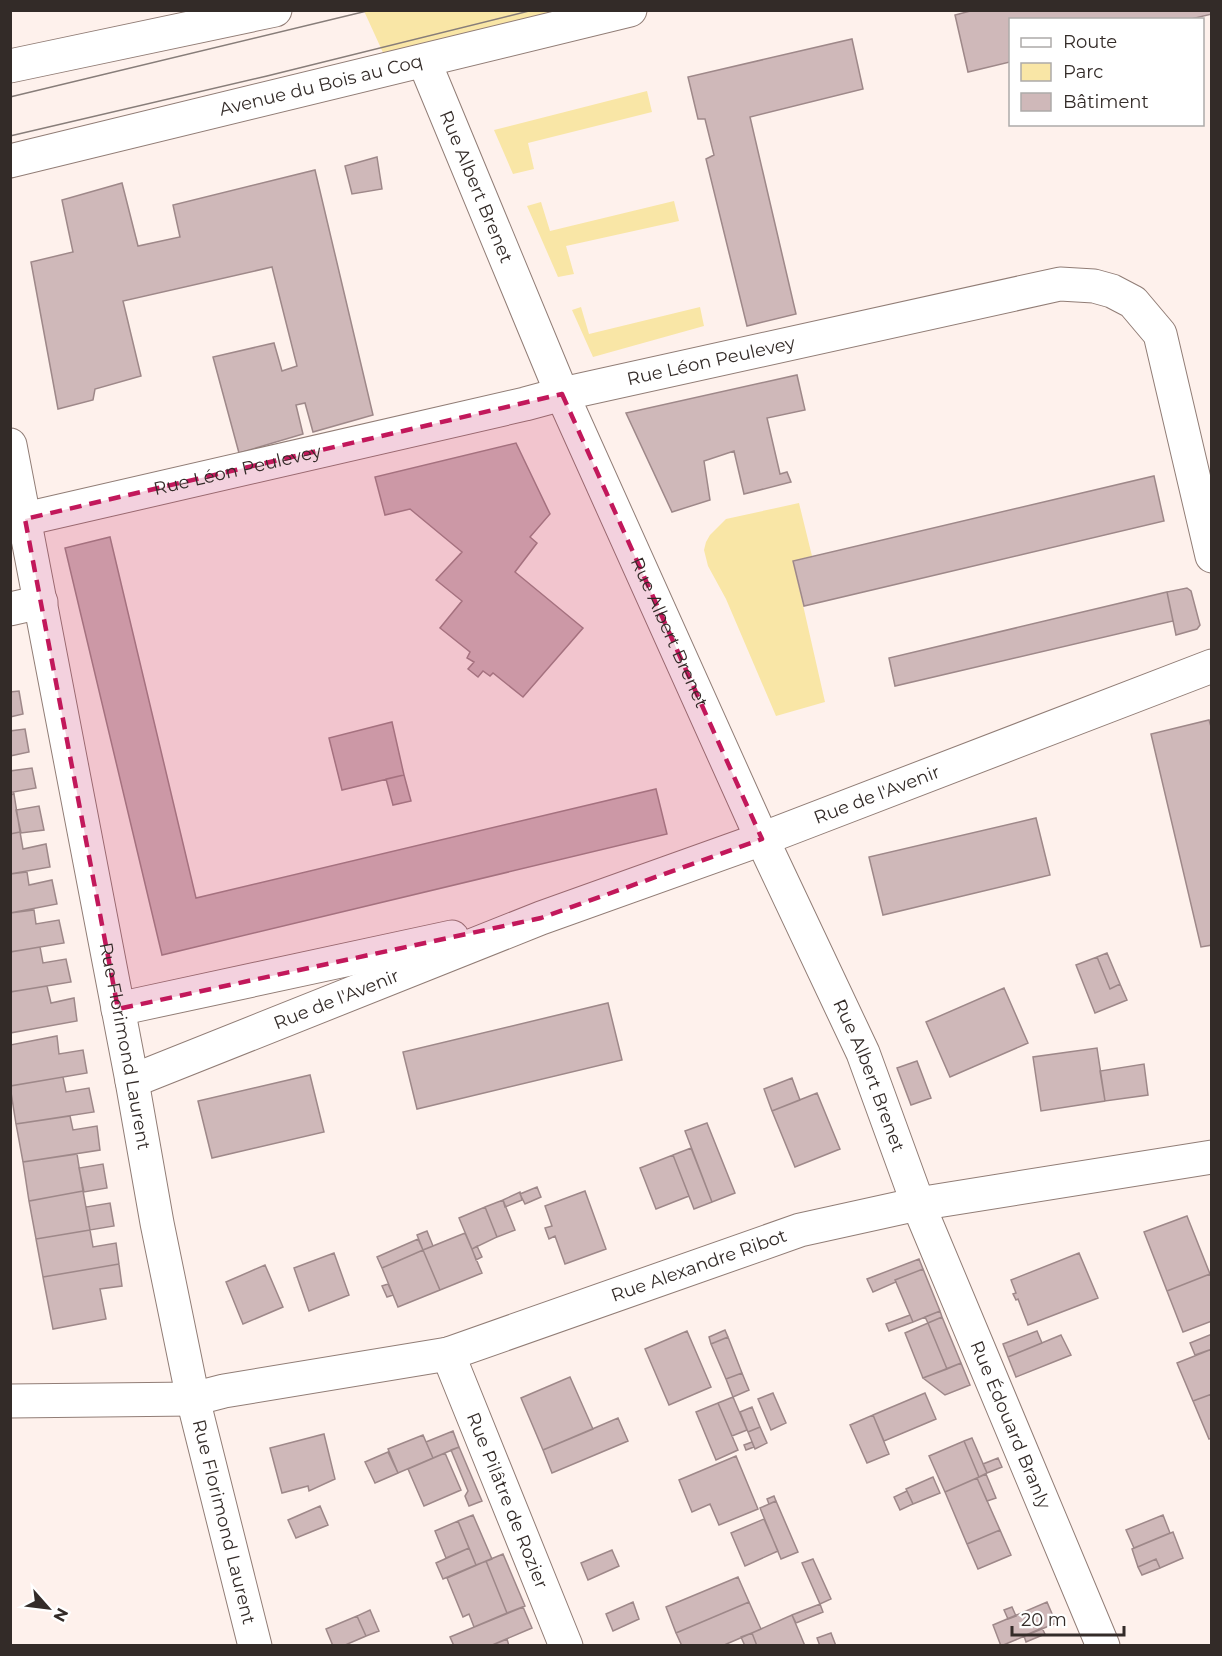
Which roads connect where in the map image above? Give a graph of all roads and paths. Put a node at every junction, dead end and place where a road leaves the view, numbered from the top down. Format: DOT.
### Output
graph roads {
  1 [pos="275,10"];
  2 [pos="630,10"];
  3 [pos="424,60"];
  4 [pos="10,66"];
  5 [pos="10,161"];
  6 [pos="562,394"];
  7 [pos="10,445"];
  8 [pos="25,519"];
  9 [pos="1212,556"];
  10 [pos="26,606"];
  11 [pos="1212,666"];
  12 [pos="762,840"];
  13 [pos="541,918"];
  14 [pos="118,1009"];
  15 [pos="132,1081"];
  16 [pos="1212,1157"];
  17 [pos="918,1204"];
  18 [pos="448,1354"];
  19 [pos="193,1399"];
  20 [pos="10,1401"];
  21 [pos="255,1646"];
  22 [pos="566,1646"];
  23 [pos="1103,1646"];
  1 -- 4 [label="street"];
  2 -- 3 [label="street, Avenue du Bois au Coq"];
  3 -- 5 [label="street, Avenue du Bois au Coq"];
  3 -- 6 [label="street, Rue Albert Brenet"];
  6 -- 8 [label="street, Rue Léon Peulevey"];
  6 -- 9 [label="street, Rue Léon Peulevey"];
  6 -- 12 [label="street, Rue Albert Brenet"];
  7 -- 8 [label="street, Rue Florimond Laurent"];
  8 -- 10 [label="street, Rue Florimond Laurent"];
  10 -- 14 [label="street, Rue Florimond Laurent"];
  11 -- 12 [label="street, Rue de l'Avenir"];
  12 -- 13 [label="street, Rue de l'Avenir"];
  12 -- 17 [label="street, Rue Albert Brenet"];
  13 -- 14 [label="street, Rue de l'Avenir"];
  13 -- 15 [label="street, Rue de l'Avenir"];
  14 -- 15 [label="street, Rue Florimond Laurent"];
  15 -- 19 [label="street, Rue Florimond Laurent"];
  16 -- 17 [label="street, Rue Alexandre Ribot"];
  17 -- 18 [label="street, Rue Alexandre Ribot"];
  17 -- 23 [label="street, Rue Édouard Branly"];
  18 -- 19 [label="street, Rue Alexandre Ribot"];
  18 -- 22 [label="street, Rue Pilâtre de Rozier"];
  19 -- 20 [label="street, Rue Alexandre Ribot"];
  19 -- 21 [label="street, Rue Florimond Laurent"];
}
